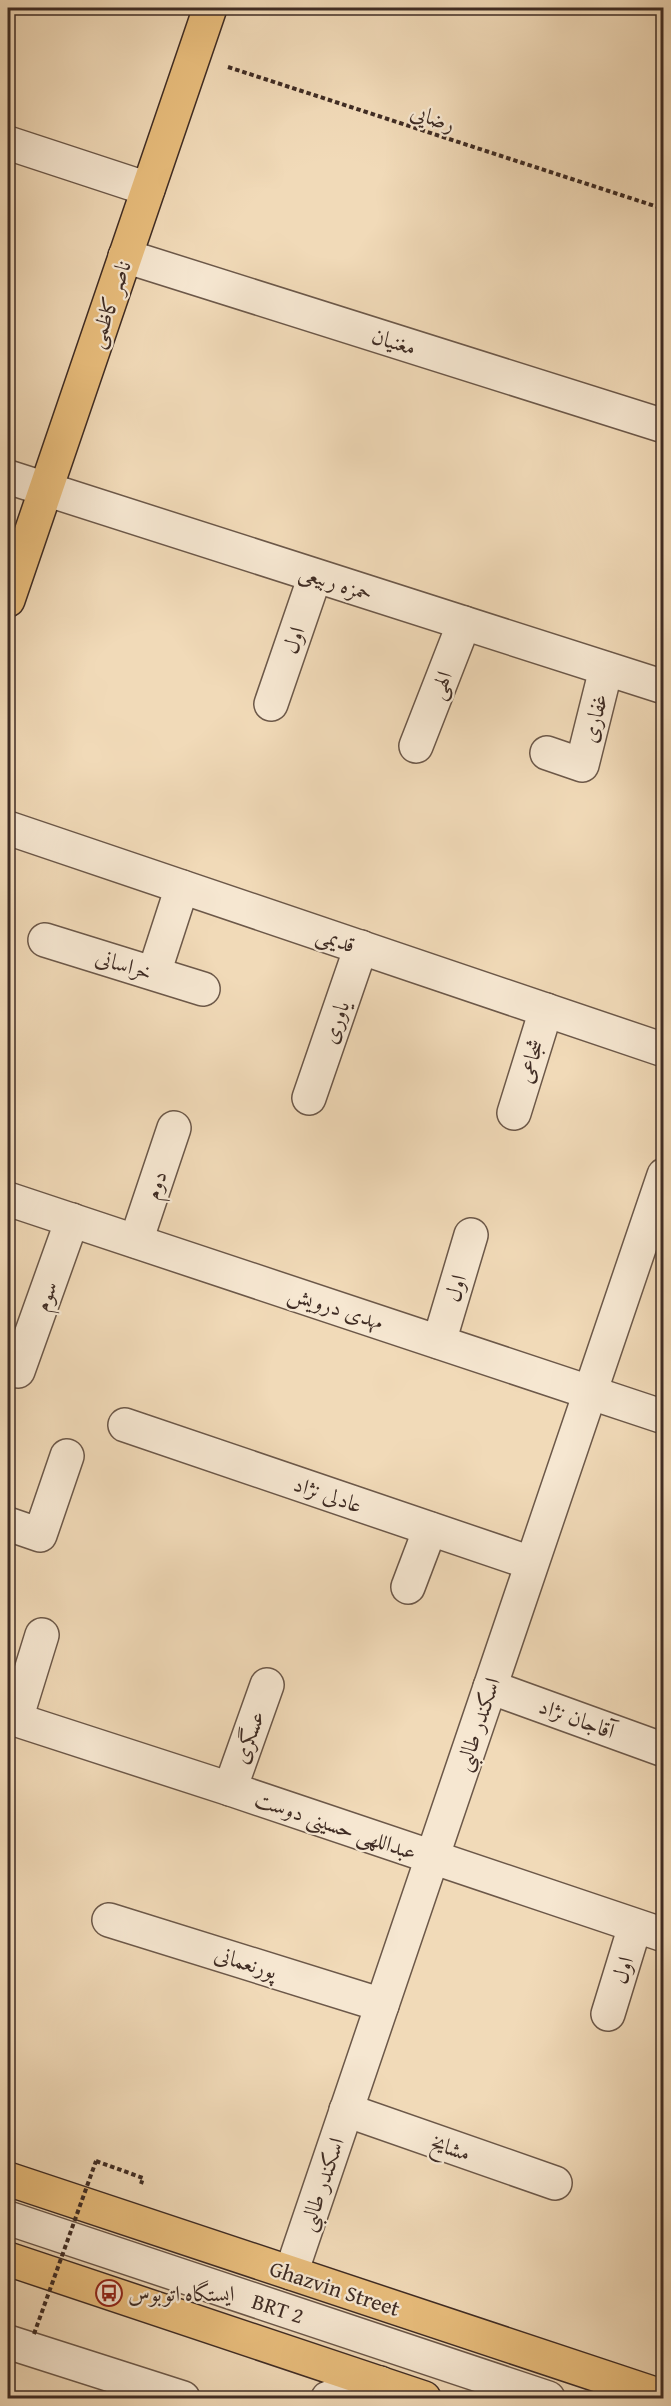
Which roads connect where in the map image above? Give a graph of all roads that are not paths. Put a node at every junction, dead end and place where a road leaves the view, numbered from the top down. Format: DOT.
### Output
graph roads {
  1 [pos="210,8"];
  2 [pos="8,143"];
  3 [pos="148,189"];
  4 [pos="125,256"];
  5 [pos="663,426"];
  6 [pos="8,477"];
  7 [pos="45,489"];
  8 [pos="315,576"];
  9 [pos="8,600"];
  10 [pos="464,623"];
  11 [pos="606,669"];
  12 [pos="663,687"];
  13 [pos="272,704"];
  14 [pos="416,746"];
  15 [pos="547,753"];
  16 [pos="8,828"];
  17 [pos="182,886"];
  18 [pos="45,940"];
  19 [pos="361,947"];
  20 [pos="154,973"];
  21 [pos="203,989"];
  22 [pos="546,1010"];
  23 [pos="663,1050"];
  24 [pos="309,1098"];
  25 [pos="514,1113"];
  26 [pos="174,1128"];
  27 [pos="663,1175"];
  28 [pos="8,1199"];
  29 [pos="72,1220"];
  30 [pos="471,1235"];
  31 [pos="136,1241"];
  32 [pos="439,1342"];
  33 [pos="18,1371"];
  34 [pos="590,1391"];
  35 [pos="663,1417"];
  36 [pos="124,1425"];
  37 [pos="67,1456"];
  38 [pos="8,1524"];
  39 [pos="430,1528"];
  40 [pos="531,1563"];
  41 [pos="408,1587"];
  42 [pos="42,1635"];
  43 [pos="267,1685"];
  44 [pos="490,1687"];
  45 [pos="12,1718"];
  46 [pos="663,1750"];
  47 [pos="230,1789"];
  48 [pos="431,1858"];
  49 [pos="109,1920"];
  50 [pos="649,1931"];
  51 [pos="382,2005"];
  52 [pos="608,2014"];
  53 [pos="346,2110"];
  54 [pos="8,2179"];
  55 [pos="555,2183"];
  56 [pos="8,2218"];
  57 [pos="8,2259"];
  58 [pos="291,2273"];
  59 [pos="21,2338"];
  60 [pos="380,2383"];
  61 [pos="663,2397"];
  62 [pos="183,2398"];
  63 [pos="327,2398"];
  64 [pos="424,2398"];
  65 [pos="548,2398"];
  1 -- 3 [label="main road, ناصر کاظمی"];
  2 -- 3 [label="street"];
  3 -- 4 [label="main road, ناصر کاظمی"];
  4 -- 5 [label="street, مغنیان"];
  4 -- 7 [label="main road, ناصر کاظمی"];
  6 -- 7 [label="street, حمزه ربیعی"];
  7 -- 8 [label="street, حمزه ربیعی"];
  7 -- 9 [label="main road, ناصر کاظمی"];
  8 -- 10 [label="street, حمزه ربیعی"];
  8 -- 13 [label="street, اول"];
  10 -- 11 [label="street, حمزه ربیعی"];
  10 -- 14 [label="street, الهی"];
  11 -- 12 [label="street, حمزه ربیعی"];
  11 -- 15 [label="street, غفاری"];
  16 -- 17 [label="street, قدیمی"];
  17 -- 19 [label="street, قدیمی"];
  17 -- 20 [label="street"];
  18 -- 20 [label="street, خراسانی"];
  19 -- 22 [label="street, قدیمی"];
  19 -- 24 [label="street, یاوری"];
  20 -- 21 [label="street, خراسانی"];
  22 -- 23 [label="street, قدیمی"];
  22 -- 25 [label="street, شجاعی"];
  26 -- 31 [label="street, دوم"];
  27 -- 34 [label="street, اسکندر طالبی"];
  28 -- 29 [label="street, مهدی درویش"];
  29 -- 31 [label="street, مهدی درویش"];
  29 -- 33 [label="street, سوم"];
  30 -- 32 [label="street, اول"];
  31 -- 32 [label="street, مهدی درویش"];
  32 -- 34 [label="street, مهدی درویش"];
  34 -- 35 [label="street, مهدی درویش"];
  34 -- 40 [label="street, اسکندر طالبی"];
  36 -- 39 [label="street, عادلی نژاد"];
  37 -- 38 [label="street"];
  39 -- 40 [label="street, عادلی نژاد"];
  39 -- 41 [label="street"];
  40 -- 44 [label="street, اسکندر طالبی"];
  42 -- 45 [label="street"];
  43 -- 47 [label="street, عسگری"];
  44 -- 46 [label="street, آقاجان نژاد"];
  44 -- 48 [label="street, اسکندر طالبی"];
  45 -- 47 [label="street, عبداللهی حسینی دوست"];
  47 -- 48 [label="street, عبداللهی حسینی دوست"];
  48 -- 50 [label="street, عبداللهی حسینی دوست"];
  48 -- 51 [label="street, اسکندر طالبی"];
  49 -- 51 [label="street, پورنعمانی"];
  50 -- 52 [label="street, اول"];
  51 -- 53 [label="street, اسکندر طالبی"];
  53 -- 55 [label="street, مشایخ"];
  53 -- 58 [label="street, اسکندر طالبی"];
  54 -- 58 [label="main road, Ghazvin Street"];
  56 -- 65 [label="street, BRT 2"];
  57 -- 60 [label="main road"];
  58 -- 61 [label="main road, Ghazvin Street"];
  59 -- 62 [label="street"];
  60 -- 63 [label="street"];
  60 -- 64 [label="main road"];
}
